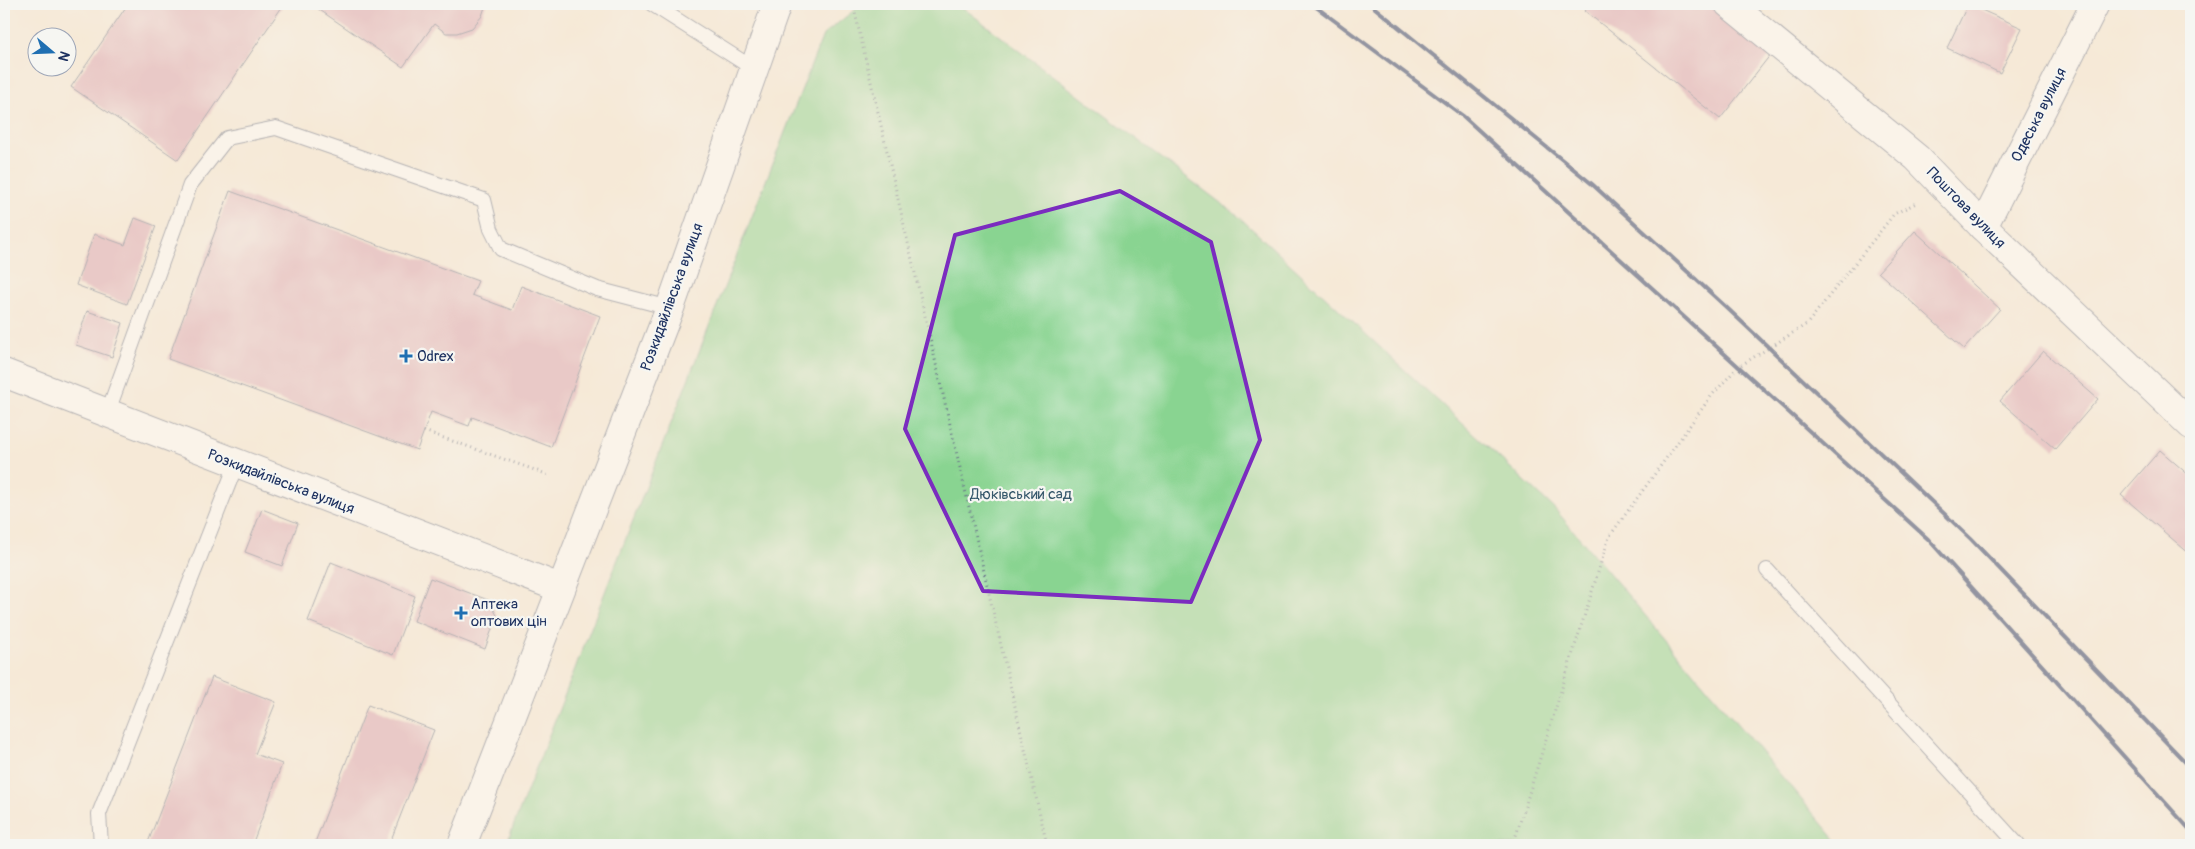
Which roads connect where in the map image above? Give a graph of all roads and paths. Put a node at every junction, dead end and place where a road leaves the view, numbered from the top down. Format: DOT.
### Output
graph roads {
  1 [pos="652,4"];
  2 [pos="777,4"];
  3 [pos="852,4"];
  4 [pos="1730,4"];
  5 [pos="2096,4"];
  6 [pos="754,69"];
  7 [pos="1927,198"];
  8 [pos="1983,227"];
  9 [pos="670,308"];
  10 [pos="4,373"];
  11 [pos="107,414"];
  12 [pos="2191,425"];
  13 [pos="424,430"];
  14 [pos="236,465"];
  15 [pos="548,475"];
  16 [pos="1767,570"];
  17 [pos="560,588"];
  18 [pos="101,845"];
  19 [pos="462,845"];
  20 [pos="1047,845"];
  21 [pos="1513,845"];
  22 [pos="2018,845"];
  1 -- 6 [label="lane"];
  2 -- 6 [label="street, Розкидайлівська вулиця"];
  3 -- 20 [label="path"];
  4 -- 8 [label="street, Поштова вулиця"];
  5 -- 8 [label="street, Одеська вулиця"];
  6 -- 9 [label="street, Розкидайлівська вулиця"];
  7 -- 21 [label="path"];
  8 -- 12 [label="street, Поштова вулиця"];
  9 -- 11 [label="lane"];
  9 -- 17 [label="street, Розкидайлівська вулиця"];
  10 -- 11 [label="street, Розкидайлівська вулиця"];
  11 -- 14 [label="street, Розкидайлівська вулиця"];
  13 -- 15 [label="path"];
  14 -- 17 [label="street, Розкидайлівська вулиця"];
  14 -- 18 [label="lane"];
  16 -- 22 [label="lane"];
  17 -- 19 [label="street, Розкидайлівська вулиця"];
}
